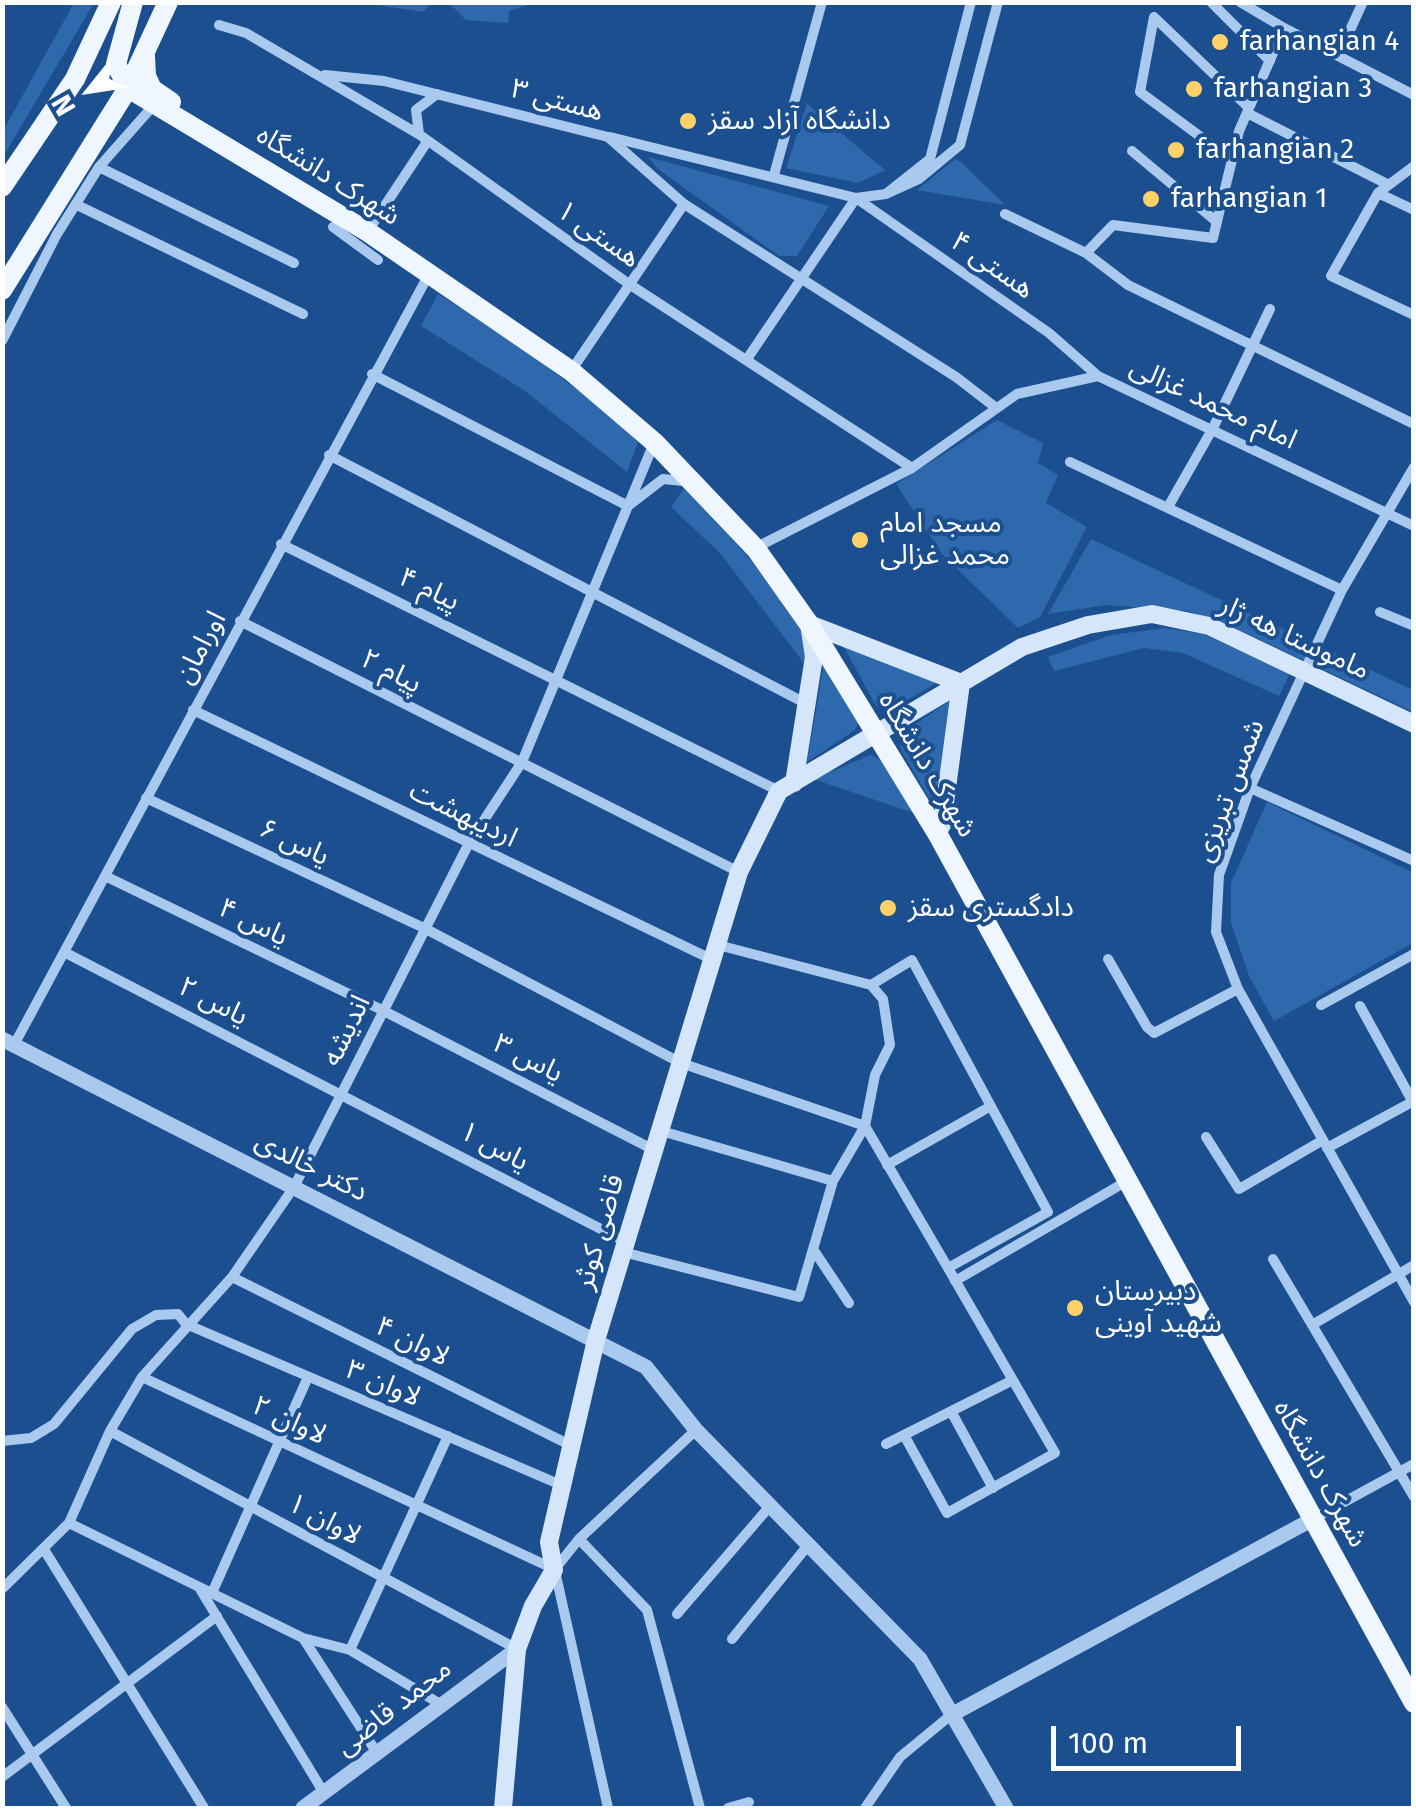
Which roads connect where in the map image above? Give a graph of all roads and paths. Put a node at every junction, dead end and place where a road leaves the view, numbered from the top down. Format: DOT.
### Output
graph roads {
  1 [pos="111,2"];
  2 [pos="133,2"];
  3 [pos="168,2"];
  4 [pos="822,2"];
  5 [pos="971,2"];
  6 [pos="998,2"];
  7 [pos="1211,2"];
  8 [pos="1240,2"];
  9 [pos="1363,2"];
  10 [pos="218,26"];
  11 [pos="1284,28"];
  12 [pos="1339,54"];
  13 [pos="145,56"];
  14 [pos="1270,60"];
  15 [pos="321,75"];
  16 [pos="128,88"];
  17 [pos="438,94"];
  18 [pos="1414,95"];
  19 [pos="159,109"];
  20 [pos="1248,110"];
  21 [pos="608,137"];
  22 [pos="423,138"];
  23 [pos="1132,151"];
  24 [pos="1232,160"];
  25 [pos="100,166"];
  26 [pos="1414,166"];
  27 [pos="774,175"];
  28 [pos="1389,185"];
  29 [pos="2,186"];
  30 [pos="1378,193"];
  31 [pos="886,194"];
  32 [pos="856,198"];
  33 [pos="77,204"];
  34 [pos="684,204"];
  35 [pos="1414,210"];
  36 [pos="1005,214"];
  37 [pos="1217,222"];
  38 [pos="333,227"];
  39 [pos="370,228"];
  40 [pos="1086,254"];
  41 [pos="378,260"];
  42 [pos="294,263"];
  43 [pos="429,273"];
  44 [pos="800,277"];
  45 [pos="629,284"];
  46 [pos="2,290"];
  47 [pos="1270,308"];
  48 [pos="303,314"];
  49 [pos="1414,315"];
  50 [pos="2,341"];
  51 [pos="1252,348"];
  52 [pos="747,359"];
  53 [pos="574,366"];
  54 [pos="372,374"];
  55 [pos="1098,376"];
  56 [pos="995,407"];
  57 [pos="1414,424"];
  58 [pos="1213,428"];
  59 [pos="654,442"];
  60 [pos="329,455"];
  61 [pos="1070,462"];
  62 [pos="1414,467"];
  63 [pos="912,468"];
  64 [pos="694,486"];
  65 [pos="628,506"];
  66 [pos="1168,507"];
  67 [pos="1388,513"];
  68 [pos="1414,526"];
  69 [pos="281,544"];
  70 [pos="759,546"];
  71 [pos="1342,590"];
  72 [pos="592,591"];
  73 [pos="1380,612"];
  74 [pos="240,621"];
  75 [pos="815,626"];
  76 [pos="1414,626"];
  77 [pos="1304,671"];
  78 [pos="556,677"];
  79 [pos="962,682"];
  80 [pos="808,704"];
  81 [pos="193,710"];
  82 [pos="1414,724"];
  83 [pos="880,729"];
  84 [pos="522,762"];
  85 [pos="786,787"];
  86 [pos="1250,788"];
  87 [pos="146,798"];
  88 [pos="939,829"];
  89 [pos="469,843"];
  90 [pos="1414,861"];
  91 [pos="739,872"];
  92 [pos="104,876"];
  93 [pos="424,928"];
  94 [pos="64,952"];
  95 [pos="715,953"];
  96 [pos="1414,954"];
  97 [pos="1108,959"];
  98 [pos="871,985"];
  99 [pos="1238,989"];
  100 [pos="1322,1005"];
  101 [pos="1360,1006"];
  102 [pos="382,1010"];
  103 [pos="8,1042"];
  104 [pos="681,1063"];
  105 [pos="342,1093"];
  106 [pos="1413,1103"];
  107 [pos="991,1106"];
  108 [pos="864,1126"];
  109 [pos="1206,1137"];
  110 [pos="655,1140"];
  111 [pos="1325,1144"];
  112 [pos="888,1165"];
  113 [pos="1128,1180"];
  114 [pos="833,1181"];
  115 [pos="294,1187"];
  116 [pos="625,1247"];
  117 [pos="813,1249"];
  118 [pos="1273,1259"];
  119 [pos="1414,1265"];
  120 [pos="948,1268"];
  121 [pos="1398,1274"];
  122 [pos="232,1278"];
  123 [pos="955,1281"];
  124 [pos="1414,1302"];
  125 [pos="848,1303"];
  126 [pos="186,1324"];
  127 [pos="1312,1325"];
  128 [pos="596,1340"];
  129 [pos="308,1376"];
  130 [pos="142,1377"];
  131 [pos="1013,1380"];
  132 [pos="952,1414"];
  133 [pos="696,1430"];
  134 [pos="110,1431"];
  135 [pos="904,1434"];
  136 [pos="448,1436"];
  137 [pos="2,1441"];
  138 [pos="280,1441"];
  139 [pos="886,1444"];
  140 [pos="572,1446"];
  141 [pos="1414,1464"];
  142 [pos="1400,1472"];
  143 [pos="561,1485"];
  144 [pos="992,1488"];
  145 [pos="1414,1497"];
  146 [pos="250,1506"];
  147 [pos="418,1506"];
  148 [pos="770,1506"];
  149 [pos="1319,1516"];
  150 [pos="70,1523"];
  151 [pos="579,1539"];
  152 [pos="809,1544"];
  153 [pos="45,1551"];
  154 [pos="554,1570"];
  155 [pos="386,1579"];
  156 [pos="200,1587"];
  157 [pos="2,1590"];
  158 [pos="212,1593"];
  159 [pos="676,1614"];
  160 [pos="217,1616"];
  161 [pos="304,1638"];
  162 [pos="732,1639"];
  163 [pos="517,1649"];
  164 [pos="350,1650"];
  165 [pos="1414,1679"];
  166 [pos="125,1684"];
  167 [pos="1414,1703"];
  168 [pos="442,1704"];
  169 [pos="2,1707"];
  170 [pos="951,1715"];
  171 [pos="377,1753"];
  172 [pos="32,1754"];
  173 [pos="2,1776"];
  174 [pos="324,1793"];
  175 [pos="749,1802"];
  176 [pos="499,1806"];
  177 [pos="66,1808"];
  178 [pos="204,1808"];
  179 [pos="304,1808"];
  180 [pos="608,1808"];
  181 [pos="700,1808"];
  182 [pos="728,1808"];
  183 [pos="865,1808"];
  184 [pos="1006,1808"];
  1 -- 29 [label="main road"];
  2 -- 16 [label="main road"];
  3 -- 13 [label="main road"];
  4 -- 27 [label="street"];
  5 -- 31 [label="street"];
  6 -- 31 [label="street"];
  7 -- 14 [label="street"];
  8 -- 11 [label="street"];
  9 -- 12 [label="street"];
  10 -- 15 [label="street, هستی ۱"];
  11 -- 12 [label="street"];
  11 -- 14 [label="street"];
  12 -- 18 [label="street"];
  13 -- 16 [label="main road"];
  13 -- 39 [label="main road"];
  14 -- 20 [label="street"];
  15 -- 17 [label="street, هستی ۳"];
  15 -- 22 [label="street, هستی ۱"];
  16 -- 19 [label="main road, شهرک دانشگاه"];
  16 -- 46 [label="main road"];
  17 -- 21 [label="street, هستی ۳"];
  17 -- 22 [label="street"];
  19 -- 25 [label="street"];
  19 -- 39 [label="main road, شهرک دانشگاه"];
  20 -- 24 [label="street"];
  20 -- 24 [label="street"];
  20 -- 28 [label="street"];
  21 -- 27 [label="street"];
  21 -- 34 [label="street, هستی ۳"];
  22 -- 39 [label="street"];
  22 -- 45 [label="street, هستی ۱"];
  23 -- 37 [label="street"];
  24 -- 37 [label="street"];
  25 -- 33 [label="street"];
  25 -- 42 [label="street"];
  26 -- 28 [label="street"];
  27 -- 32 [label="street"];
  28 -- 30 [label="street"];
  30 -- 35 [label="street"];
  30 -- 49 [label="street"];
  31 -- 32 [label="street"];
  32 -- 44 [label="street"];
  32 -- 55 [label="street, هستی ۴"];
  33 -- 48 [label="street"];
  33 -- 50 [label="street"];
  34 -- 44 [label="street, هستی ۳"];
  34 -- 45 [label="street"];
  36 -- 40 [label="street"];
  37 -- 40 [label="street"];
  38 -- 41 [label="street"];
  39 -- 43 [label="main road, شهرک دانشگاه"];
  39 -- 53 [label="main road"];
  40 -- 51 [label="street"];
  43 -- 53 [label="main road, شهرک دانشگاه"];
  43 -- 54 [label="street, اورامان"];
  44 -- 52 [label="street"];
  44 -- 56 [label="street, هستی ۳"];
  45 -- 52 [label="street, هستی ۱"];
  45 -- 53 [label="street"];
  47 -- 51 [label="street"];
  51 -- 57 [label="street"];
  51 -- 58 [label="street"];
  52 -- 63 [label="street, هستی ۱"];
  53 -- 59 [label="main road, شهرک دانشگاه"];
  53 -- 70 [label="main road"];
  54 -- 60 [label="street, اورامان"];
  54 -- 65 [label="street"];
  55 -- 56 [label="street, امام محمد غزالی"];
  55 -- 58 [label="street, امام محمد غزالی"];
  56 -- 63 [label="street, امام محمد غزالی"];
  58 -- 66 [label="street"];
  58 -- 67 [label="street, امام محمد غزالی"];
  59 -- 64 [label="main road, شهرک دانشگاه"];
  59 -- 65 [label="street, اندیشه"];
  60 -- 69 [label="street, اورامان"];
  60 -- 72 [label="street"];
  61 -- 66 [label="street"];
  62 -- 67 [label="street, شمس تبریزی"];
  63 -- 70 [label="street, امام محمد غزالی"];
  64 -- 65 [label="street"];
  64 -- 70 [label="main road, شهرک دانشگاه"];
  65 -- 72 [label="street, اندیشه"];
  66 -- 71 [label="street"];
  67 -- 68 [label="street, امام محمد غزالی"];
  67 -- 71 [label="street, شمس تبریزی"];
  69 -- 74 [label="street, اورامان"];
  69 -- 78 [label="street, پیام ۴"];
  70 -- 75 [label="main road, شهرک دانشگاه"];
  71 -- 77 [label="street, شمس تبریزی"];
  72 -- 78 [label="street, اندیشه"];
  72 -- 80 [label="street"];
  73 -- 76 [label="street"];
  74 -- 81 [label="street, اورامان"];
  74 -- 84 [label="street, پیام ۲"];
  75 -- 79 [label="main road"];
  75 -- 80 [label="main road, قاضی کوثر"];
  75 -- 83 [label="main road, شهرک دانشگاه"];
  77 -- 79 [label="main road, ماموستا هه ژار"];
  77 -- 82 [label="main road, ماموستا هه ژار"];
  77 -- 86 [label="street, شمس تبریزی"];
  78 -- 84 [label="street, اندیشه"];
  78 -- 85 [label="street, پیام ۴"];
  79 -- 83 [label="main road, ماموستا هه ژار"];
  79 -- 88 [label="main road"];
  80 -- 85 [label="main road, قاضی کوثر"];
  81 -- 87 [label="street, اورامان"];
  81 -- 89 [label="street, اردیبهشت"];
  83 -- 85 [label="main road"];
  83 -- 88 [label="main road, شهرک دانشگاه"];
  84 -- 89 [label="street, اندیشه"];
  84 -- 91 [label="street, پیام ۲"];
  85 -- 91 [label="main road, قاضی کوثر"];
  86 -- 90 [label="street"];
  86 -- 99 [label="street, شمس تبریزی"];
  87 -- 92 [label="street, اورامان"];
  87 -- 93 [label="street, یاس ۶"];
  88 -- 113 [label="main road, شهرک دانشگاه"];
  88 -- 149 [label="main road"];
  89 -- 93 [label="street, اندیشه"];
  89 -- 95 [label="street, اردیبهشت"];
  91 -- 95 [label="main road, قاضی کوثر"];
  92 -- 94 [label="street, اورامان"];
  92 -- 102 [label="street, یاس ۴"];
  93 -- 102 [label="street, اندیشه"];
  93 -- 104 [label="street, یاس ۶"];
  94 -- 103 [label="street, اورامان"];
  94 -- 105 [label="street, یاس ۲"];
  95 -- 98 [label="street, اردیبهشت"];
  95 -- 104 [label="main road, قاضی کوثر"];
  96 -- 100 [label="street"];
  97 -- 99 [label="street"];
  98 -- 107 [label="street"];
  98 -- 108 [label="street"];
  99 -- 111 [label="street, شمس تبریزی"];
  101 -- 106 [label="street"];
  102 -- 105 [label="street, اندیشه"];
  102 -- 110 [label="street, یاس ۳"];
  103 -- 115 [label="street, دکتر خالدی"];
  104 -- 108 [label="street, یاس ۶"];
  104 -- 110 [label="main road, قاضی کوثر"];
  105 -- 115 [label="street, اندیشه"];
  105 -- 116 [label="street, یاس ۱"];
  106 -- 111 [label="street"];
  107 -- 112 [label="street"];
  107 -- 120 [label="street"];
  108 -- 112 [label="street"];
  108 -- 114 [label="street"];
  109 -- 111 [label="street"];
  110 -- 114 [label="street, یاس ۳"];
  110 -- 116 [label="main road, قاضی کوثر"];
  111 -- 121 [label="street, شمس تبریزی"];
  112 -- 120 [label="street"];
  113 -- 123 [label="street"];
  113 -- 149 [label="main road, شهرک دانشگاه"];
  114 -- 117 [label="street"];
  115 -- 122 [label="street, اندیشه"];
  115 -- 128 [label="street, دکتر خالدی"];
  116 -- 117 [label="street, یاس ۱"];
  116 -- 128 [label="main road, قاضی کوثر"];
  117 -- 125 [label="street"];
  118 -- 127 [label="street"];
  119 -- 121 [label="street"];
  120 -- 123 [label="street"];
  121 -- 124 [label="street, شمس تبریزی"];
  121 -- 127 [label="street"];
  122 -- 126 [label="street, اندیشه"];
  122 -- 140 [label="street, لاوان ۴"];
  123 -- 131 [label="street"];
  126 -- 129 [label="street, لاوان ۳"];
  126 -- 130 [label="street, اندیشه"];
  126 -- 137 [label="street"];
  127 -- 142 [label="street"];
  128 -- 133 [label="street, دکتر خالدی"];
  128 -- 140 [label="main road, قاضی کوثر"];
  129 -- 136 [label="street, لاوان ۳"];
  129 -- 138 [label="street"];
  130 -- 134 [label="street, اندیشه"];
  130 -- 138 [label="street, لاوان ۲"];
  131 -- 132 [label="street"];
  131 -- 144 [label="street"];
  132 -- 135 [label="street"];
  132 -- 144 [label="street"];
  133 -- 148 [label="street, دکتر خالدی"];
  133 -- 151 [label="street"];
  134 -- 146 [label="street, لاوان ۱"];
  134 -- 150 [label="street, اندیشه"];
  135 -- 139 [label="street"];
  135 -- 144 [label="street"];
  136 -- 143 [label="street, لاوان ۳"];
  136 -- 147 [label="street"];
  138 -- 146 [label="street"];
  138 -- 147 [label="street, لاوان ۲"];
  140 -- 143 [label="main road, قاضی کوثر"];
  141 -- 142 [label="street"];
  142 -- 145 [label="street"];
  142 -- 149 [label="street"];
  143 -- 154 [label="main road, قاضی کوثر"];
  146 -- 155 [label="street, لاوان ۱"];
  146 -- 158 [label="street"];
  147 -- 154 [label="street, لاوان ۲"];
  147 -- 155 [label="street"];
  148 -- 152 [label="street, دکتر خالدی"];
  148 -- 159 [label="street"];
  149 -- 165 [label="main road"];
  149 -- 167 [label="main road, شهرک دانشگاه"];
  149 -- 170 [label="street"];
  150 -- 153 [label="street, اندیشه"];
  150 -- 156 [label="street"];
  151 -- 154 [label="street"];
  151 -- 181 [label="street"];
  152 -- 162 [label="street"];
  152 -- 170 [label="street, دکتر خالدی"];
  153 -- 157 [label="street, اندیشه"];
  153 -- 166 [label="street"];
  154 -- 163 [label="main road, قاضی کوثر"];
  154 -- 180 [label="street"];
  155 -- 163 [label="street, لاوان ۱"];
  155 -- 164 [label="street"];
  156 -- 158 [label="street"];
  156 -- 160 [label="street"];
  158 -- 161 [label="street"];
  160 -- 166 [label="street"];
  160 -- 174 [label="street"];
  161 -- 164 [label="street"];
  161 -- 171 [label="street"];
  163 -- 168 [label="street, محمد قاضی"];
  163 -- 176 [label="main road, قاضی کوثر"];
  164 -- 168 [label="street"];
  166 -- 172 [label="street"];
  166 -- 178 [label="street"];
  168 -- 171 [label="street, محمد قاضی"];
  169 -- 172 [label="street"];
  170 -- 183 [label="street"];
  170 -- 184 [label="street, دکتر خالدی"];
  171 -- 174 [label="street, محمد قاضی"];
  172 -- 173 [label="street"];
  172 -- 177 [label="street"];
  174 -- 179 [label="street, محمد قاضی"];
  175 -- 182 [label="street"];
}
